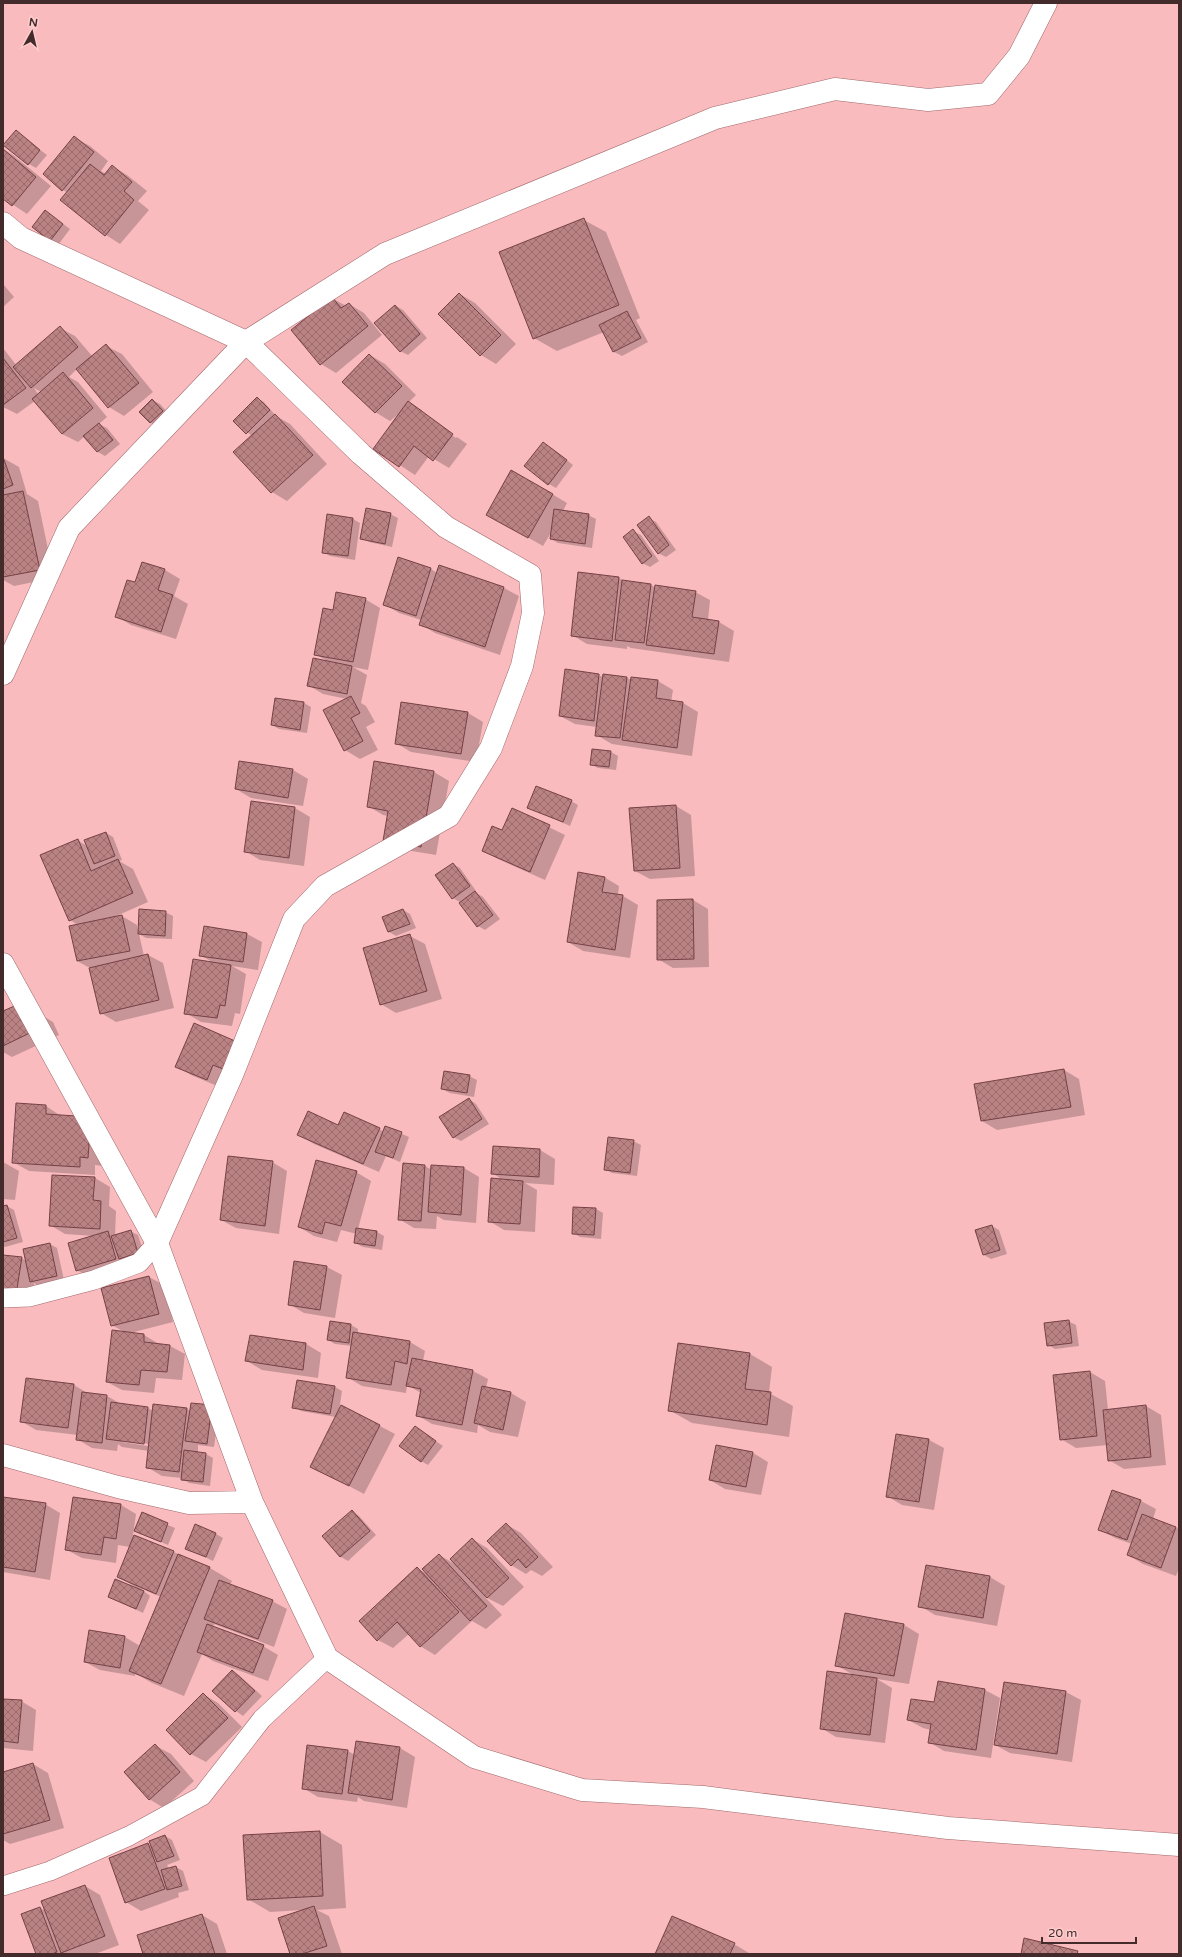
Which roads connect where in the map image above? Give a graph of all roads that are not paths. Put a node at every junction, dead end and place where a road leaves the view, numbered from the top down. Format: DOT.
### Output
graph roads {
  1 [pos="1046,3"];
  2 [pos="3,223"];
  3 [pos="246,342"];
  4 [pos="3,674"];
  5 [pos="3,964"];
  6 [pos="157,1243"];
  7 [pos="3,1298"];
  8 [pos="3,1455"];
  9 [pos="252,1502"];
  10 [pos="327,1658"];
  11 [pos="1179,1845"];
  12 [pos="3,1886"];
  1 -- 3 [label="street"];
  2 -- 3 [label="street"];
  3 -- 4 [label="street"];
  3 -- 6 [label="street"];
  5 -- 6 [label="street"];
  6 -- 7 [label="lane"];
  6 -- 9 [label="street"];
  8 -- 9 [label="street"];
  9 -- 10 [label="street"];
  10 -- 11 [label="street"];
  10 -- 12 [label="lane"];
}
